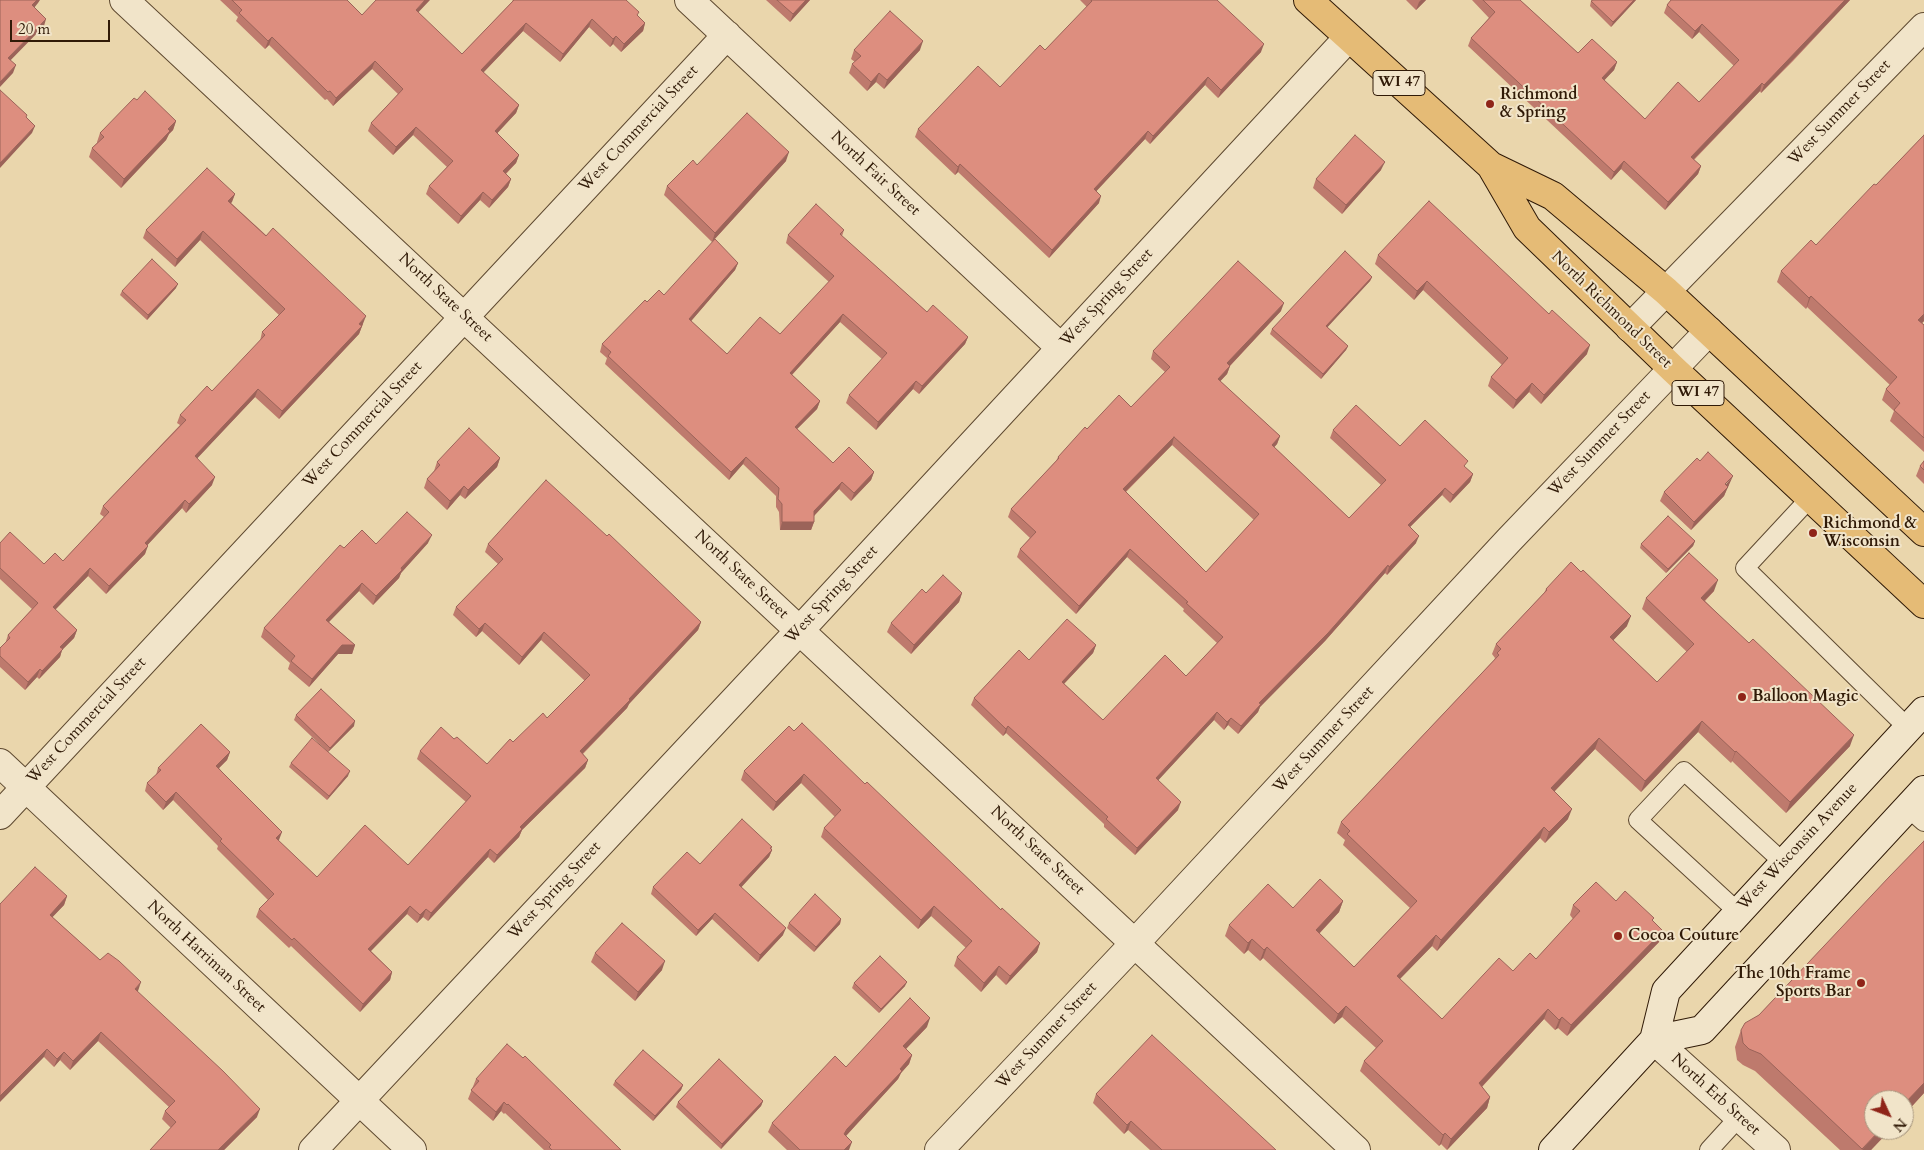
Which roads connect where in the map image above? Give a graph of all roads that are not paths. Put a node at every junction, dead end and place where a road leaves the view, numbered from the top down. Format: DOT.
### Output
graph roads {
  1 [pos="124,0"];
  2 [pos="689,0"];
  3 [pos="1308,0"];
  4 [pos="1924,27"];
  5 [pos="727,35"];
  6 [pos="1348,38"];
  7 [pos="1491,166"];
  8 [pos="1666,291"];
  9 [pos="464,316"];
  10 [pos="1630,328"];
  11 [pos="1709,331"];
  12 [pos="1060,347"];
  13 [pos="1673,369"];
  14 [pos="1810,498"];
  15 [pos="1924,532"];
  16 [pos="1924,604"];
  17 [pos="800,630"];
  18 [pos="1916,719"];
  19 [pos="0,764"];
  20 [pos="26,787"];
  21 [pos="1919,806"];
  22 [pos="0,815"];
  23 [pos="1784,863"];
  24 [pos="1738,912"];
  25 [pos="1135,943"];
  26 [pos="1654,1040"];
  27 [pos="359,1101"];
  28 [pos="1740,1116"];
  29 [pos="313,1150"];
  30 [pos="412,1150"];
  31 [pos="940,1150"];
  32 [pos="1356,1150"];
  33 [pos="1552,1150"];
  34 [pos="1709,1150"];
  35 [pos="1776,1150"];
  1 -- 9 [label="street, North State Street"];
  2 -- 5 [label="street, North Fair Street"];
  3 -- 6 [label="main road, North Richmond Street / WI 47"];
  4 -- 8 [label="street, West Summer Street"];
  5 -- 9 [label="street, West Commercial Street"];
  5 -- 12 [label="street, North Fair Street"];
  6 -- 7 [label="main road, North Richmond Street / WI 47"];
  6 -- 12 [label="street, West Spring Street"];
  7 -- 8 [label="main road, North Richmond Street / WI 47"];
  7 -- 10 [label="main road, North Richmond Street / WI 47"];
  8 -- 10 [label="street, West Summer Street"];
  8 -- 11 [label="main road, North Richmond Street / WI 47"];
  9 -- 17 [label="street, North State Street"];
  9 -- 20 [label="street, West Commercial Street"];
  10 -- 13 [label="main road, North Richmond Street / WI 47"];
  11 -- 13 [label="street, West Summer Street"];
  11 -- 15 [label="main road, North Richmond Street / WI 47"];
  12 -- 17 [label="street, West Spring Street"];
  13 -- 14 [label="main road, North Richmond Street / WI 47"];
  13 -- 25 [label="street, West Summer Street"];
  14 -- 16 [label="main road, North Richmond Street / WI 47"];
  14 -- 18 [label="lane"];
  17 -- 25 [label="street, North State Street"];
  17 -- 27 [label="street, West Spring Street"];
  18 -- 23 [label="street, West Wisconsin Avenue"];
  19 -- 20 [label="street, North Harriman Street"];
  20 -- 22 [label="street, West Commercial Street"];
  20 -- 27 [label="street, North Harriman Street"];
  21 -- 26 [label="street"];
  23 -- 24 [label="street, West Wisconsin Avenue"];
  23 -- 24 [label="lane"];
  24 -- 26 [label="street, West Wisconsin Avenue"];
  25 -- 31 [label="street, West Summer Street"];
  25 -- 32 [label="street, North State Street"];
  26 -- 28 [label="street, North Erb Street"];
  26 -- 33 [label="street, West Wisconsin Avenue"];
  27 -- 29 [label="street, West Spring Street"];
  27 -- 30 [label="street, North Harriman Street"];
  28 -- 34 [label="lane"];
  28 -- 35 [label="street, North Erb Street"];
}
